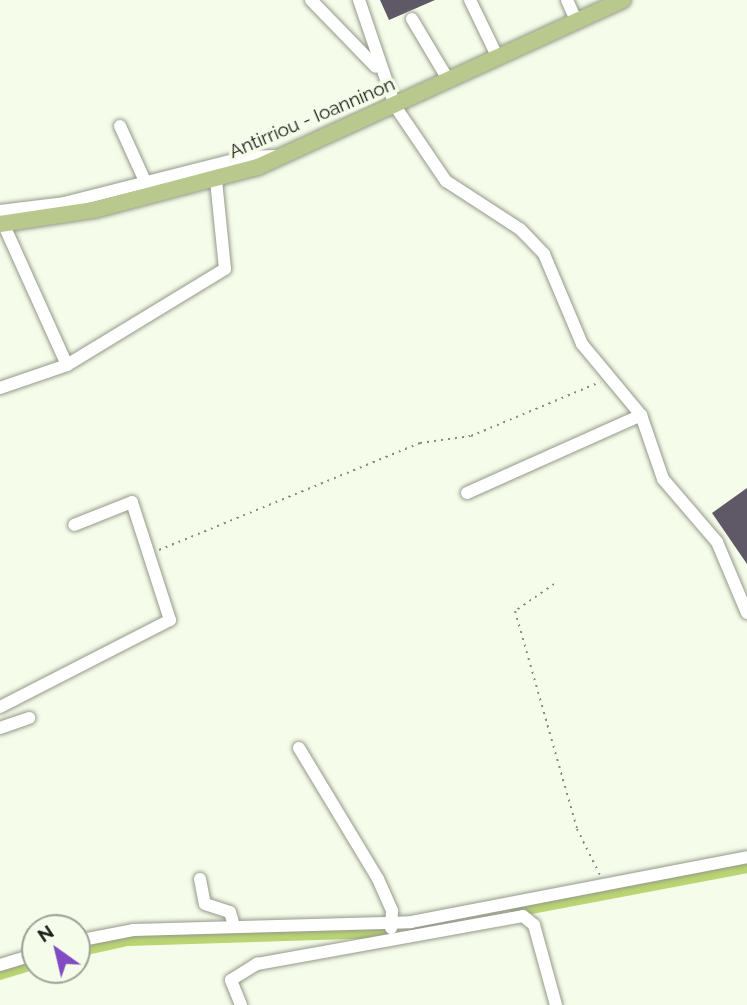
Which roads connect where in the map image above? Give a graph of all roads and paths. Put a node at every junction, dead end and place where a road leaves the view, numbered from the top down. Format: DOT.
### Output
graph roads {
  1 [pos="312,0"];
  2 [pos="359,0"];
  3 [pos="470,0"];
  4 [pos="567,0"];
  5 [pos="623,0"];
  6 [pos="412,19"];
  7 [pos="577,22"];
  8 [pos="498,58"];
  9 [pos="377,67"];
  10 [pos="449,81"];
  11 [pos="395,106"];
  12 [pos="120,126"];
  13 [pos="285,156"];
  14 [pos="216,181"];
  15 [pos="149,190"];
  16 [pos="1,220"];
  17 [pos="67,365"];
  18 [pos="610,376"];
  19 [pos="0,388"];
  20 [pos="641,415"];
  21 [pos="467,493"];
  22 [pos="74,524"];
  23 [pos="150,553"];
  24 [pos="554,584"];
  25 [pos="747,613"];
  26 [pos="0,707"];
  27 [pos="29,718"];
  28 [pos="0,729"];
  29 [pos="299,748"];
  30 [pos="747,857"];
  31 [pos="200,879"];
  32 [pos="606,885"];
  33 [pos="392,922"];
  34 [pos="234,926"];
  35 [pos="91,938"];
  36 [pos="390,939"];
  37 [pos="21,958"];
  38 [pos="0,965"];
  39 [pos="240,1005"];
  40 [pos="556,1005"];
  1 -- 9 [label="street"];
  2 -- 9 [label="street"];
  3 -- 8 [label="street"];
  4 -- 7 [label="street"];
  5 -- 7 [label="main road, Antirriou - Ioanninon"];
  6 -- 10 [label="street"];
  7 -- 8 [label="main road, Antirriou - Ioanninon"];
  8 -- 10 [label="main road, Antirriou - Ioanninon"];
  9 -- 11 [label="street"];
  10 -- 11 [label="main road, Antirriou - Ioanninon"];
  11 -- 13 [label="main road, Antirriou - Ioanninon"];
  11 -- 18 [label="street"];
  12 -- 15 [label="street"];
  13 -- 14 [label="main road, Antirriou - Ioanninon"];
  13 -- 15 [label="street"];
  14 -- 15 [label="main road, Antirriou - Ioanninon"];
  14 -- 17 [label="street"];
  15 -- 16 [label="main road, Antirriou - Ioanninon"];
  16 -- 17 [label="street"];
  17 -- 19 [label="street"];
  18 -- 20 [label="street"];
  18 -- 23 [label="path"];
  20 -- 21 [label="street"];
  20 -- 25 [label="street"];
  22 -- 23 [label="street"];
  23 -- 26 [label="street"];
  24 -- 32 [label="path"];
  27 -- 28 [label="street"];
  29 -- 33 [label="street"];
  30 -- 32 [label="street"];
  31 -- 34 [label="street"];
  32 -- 33 [label="street"];
  33 -- 34 [label="street"];
  33 -- 36 [label="street"];
  34 -- 35 [label="street"];
  36 -- 39 [label="street"];
  36 -- 40 [label="street"];
  37 -- 38 [label="street"];
}
